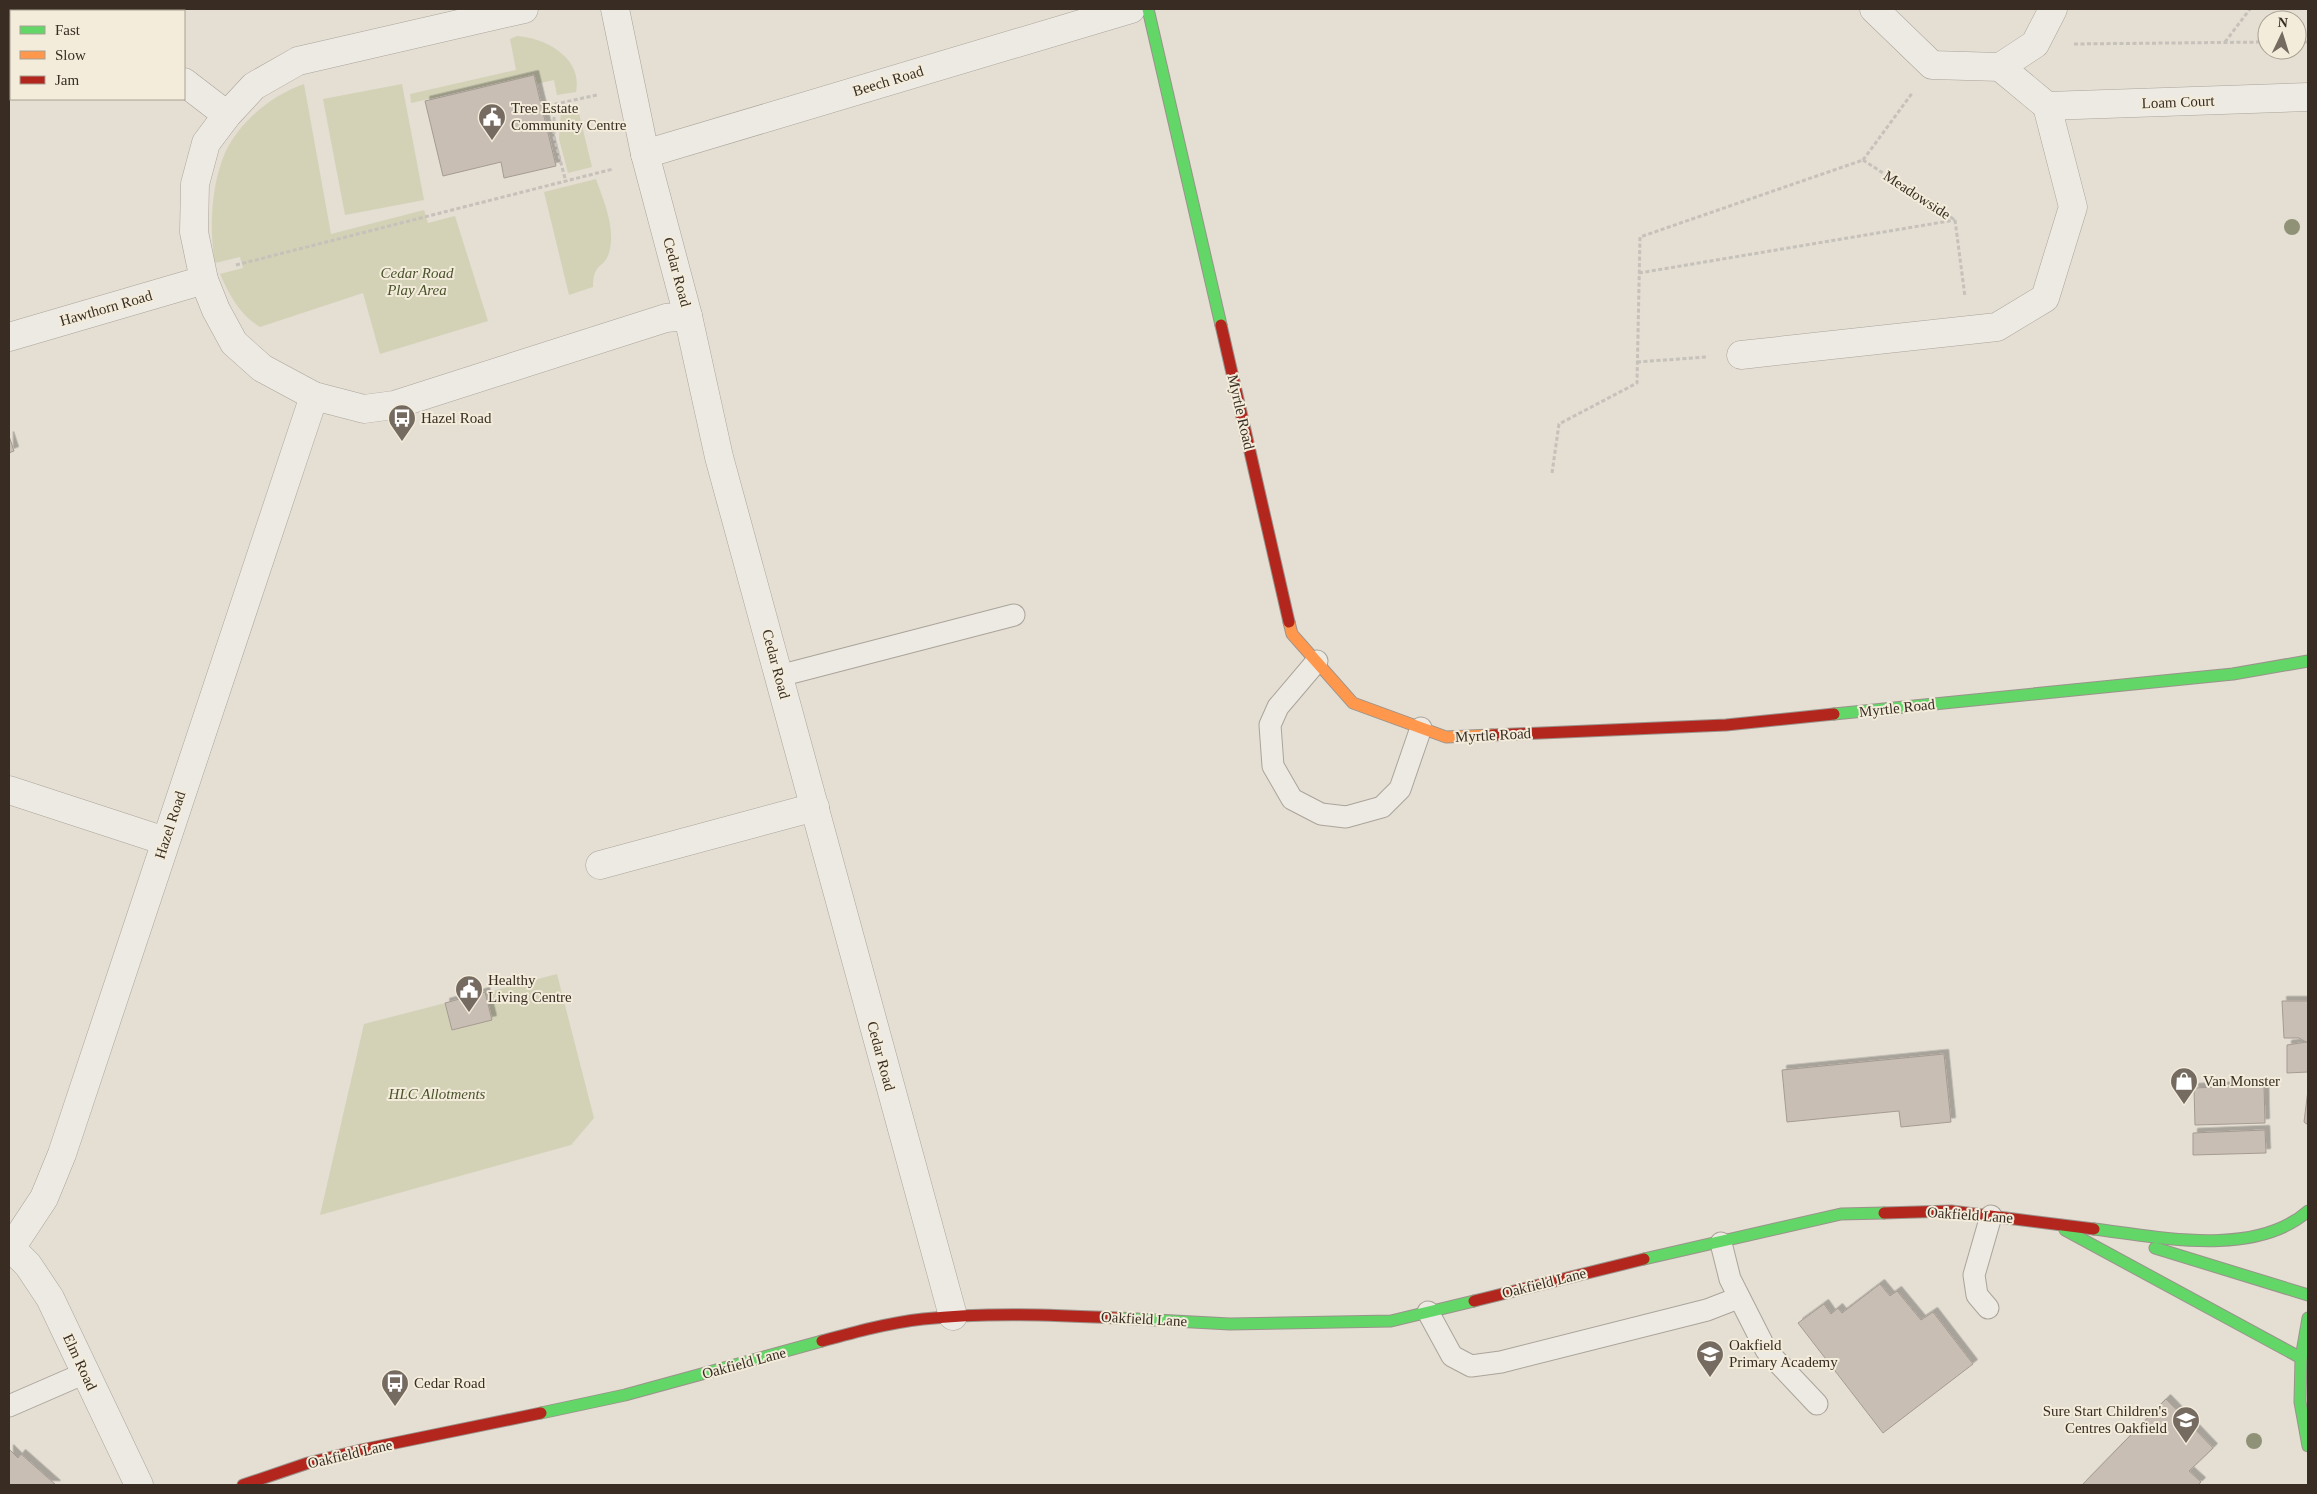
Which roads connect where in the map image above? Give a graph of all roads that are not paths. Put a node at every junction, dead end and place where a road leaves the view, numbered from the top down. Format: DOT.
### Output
graph roads {
  1 [pos="524,9"];
  2 [pos="615,9"];
  3 [pos="1131,9"];
  4 [pos="1148,9"];
  5 [pos="1874,9"];
  6 [pos="2053,9"];
  7 [pos="2000,67"];
  8 [pos="185,83"];
  9 [pos="2308,98"];
  10 [pos="2047,106"];
  11 [pos="228,115"];
  12 [pos="645,154"];
  13 [pos="204,280"];
  14 [pos="688,316"];
  15 [pos="9,336"];
  16 [pos="1741,355"];
  17 [pos="314,396"];
  18 [pos="1014,614"];
  19 [pos="1317,661"];
  20 [pos="2308,662"];
  21 [pos="779,676"];
  22 [pos="1421,728"];
  23 [pos="9,790"];
  24 [pos="816,807"];
  25 [pos="165,841"];
  26 [pos="600,864"];
  27 [pos="2308,1212"];
  28 [pos="1991,1216"];
  29 [pos="2052,1222"];
  30 [pos="1721,1243"];
  31 [pos="10,1247"];
  32 [pos="2308,1295"];
  33 [pos="1738,1298"];
  34 [pos="1988,1308"];
  35 [pos="1428,1312"];
  36 [pos="953,1316"];
  37 [pos="2308,1318"];
  38 [pos="2301,1358"];
  39 [pos="85,1373"];
  40 [pos="1817,1404"];
  41 [pos="9,1406"];
  42 [pos="2308,1446"];
  43 [pos="139,1485"];
  44 [pos="243,1485"];
  1 -- 11 [label="street"];
  2 -- 12 [label="street, Cedar Road"];
  3 -- 12 [label="street, Beech Road"];
  4 -- 19 [label="street, Myrtle Road"];
  5 -- 7 [label="street"];
  6 -- 7 [label="street"];
  7 -- 10 [label="street"];
  8 -- 11 [label="street"];
  9 -- 10 [label="street, Loam Court"];
  10 -- 16 [label="street"];
  11 -- 13 [label="street"];
  12 -- 14 [label="street, Cedar Road"];
  13 -- 15 [label="street, Hawthorn Road"];
  13 -- 17 [label="street"];
  14 -- 17 [label="street"];
  14 -- 21 [label="street, Cedar Road"];
  17 -- 25 [label="street, Hazel Road"];
  18 -- 21 [label="lane"];
  19 -- 22 [label="street, Myrtle Road"];
  19 -- 22 [label="lane"];
  20 -- 22 [label="street, Myrtle Road"];
  21 -- 24 [label="street, Cedar Road"];
  23 -- 25 [label="street"];
  24 -- 26 [label="street"];
  24 -- 36 [label="street, Cedar Road"];
  25 -- 31 [label="street, Hazel Road"];
  27 -- 29 [label="street, Oakfield Lane"];
  28 -- 29 [label="street, Oakfield Lane"];
  28 -- 30 [label="street, Oakfield Lane"];
  28 -- 34 [label="lane"];
  29 -- 32 [label="street, Oakfield Lane"];
  29 -- 38 [label="street, Oakfield Lane"];
  30 -- 33 [label="lane"];
  30 -- 35 [label="street, Oakfield Lane"];
  31 -- 39 [label="street, Elm Road"];
  33 -- 35 [label="lane"];
  33 -- 40 [label="lane"];
  35 -- 36 [label="street, Oakfield Lane"];
  36 -- 44 [label="street, Oakfield Lane"];
  37 -- 38 [label="street"];
  38 -- 42 [label="street"];
  39 -- 41 [label="lane"];
  39 -- 43 [label="street, Elm Road"];
}
